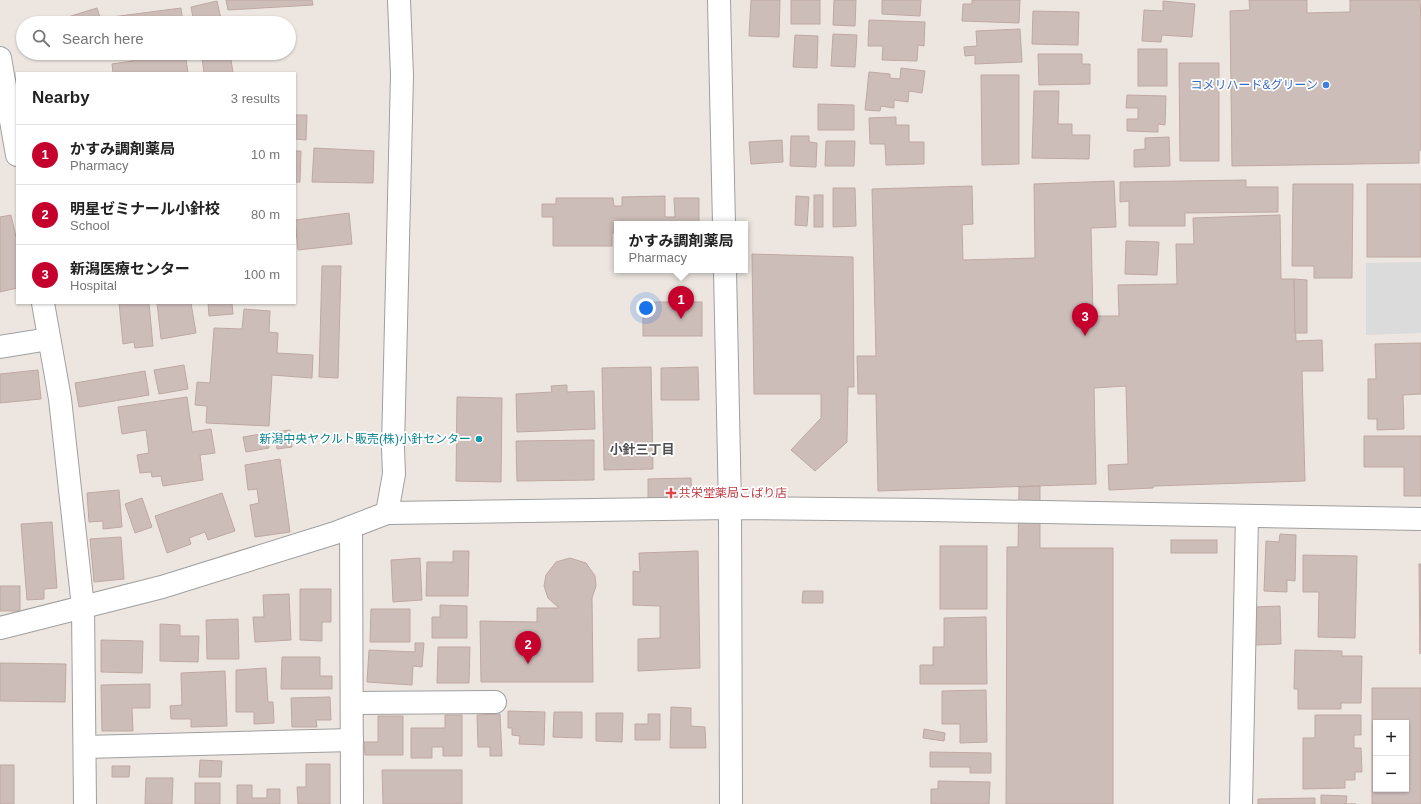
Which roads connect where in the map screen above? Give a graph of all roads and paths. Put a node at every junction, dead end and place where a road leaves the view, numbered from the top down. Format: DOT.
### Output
graph roads {
  1 [pos="399,0"];
  2 [pos="719,0"];
  3 [pos="0,58"];
  4 [pos="16,149"];
  5 [pos="724,221"];
  6 [pos="725,273"];
  7 [pos="43,304"];
  8 [pos="49,339"];
  9 [pos="0,348"];
  10 [pos="730,508"];
  11 [pos="387,513"];
  12 [pos="1247,516"];
  13 [pos="1421,519"];
  14 [pos="351,527"];
  15 [pos="83,607"];
  16 [pos="0,628"];
  17 [pos="495,702"];
  18 [pos="352,703"];
  19 [pos="352,740"];
  20 [pos="85,747"];
  21 [pos="85,804"];
  22 [pos="352,804"];
  23 [pos="732,804"];
  24 [pos="1241,804"];
  1 -- 11 [label="street"];
  2 -- 5 [label="street"];
  3 -- 4 [label="street"];
  6 -- 10 [label="street"];
  7 -- 8 [label="street"];
  8 -- 9 [label="street"];
  8 -- 15 [label="street"];
  10 -- 11 [label="street"];
  10 -- 12 [label="street"];
  10 -- 23 [label="street"];
  11 -- 14 [label="street"];
  12 -- 13 [label="street"];
  12 -- 24 [label="street"];
  14 -- 15 [label="street"];
  14 -- 18 [label="street"];
  15 -- 16 [label="street"];
  15 -- 20 [label="street"];
  17 -- 18 [label="street"];
  18 -- 19 [label="street"];
  19 -- 20 [label="street"];
  19 -- 22 [label="street"];
  20 -- 21 [label="street"];
}
